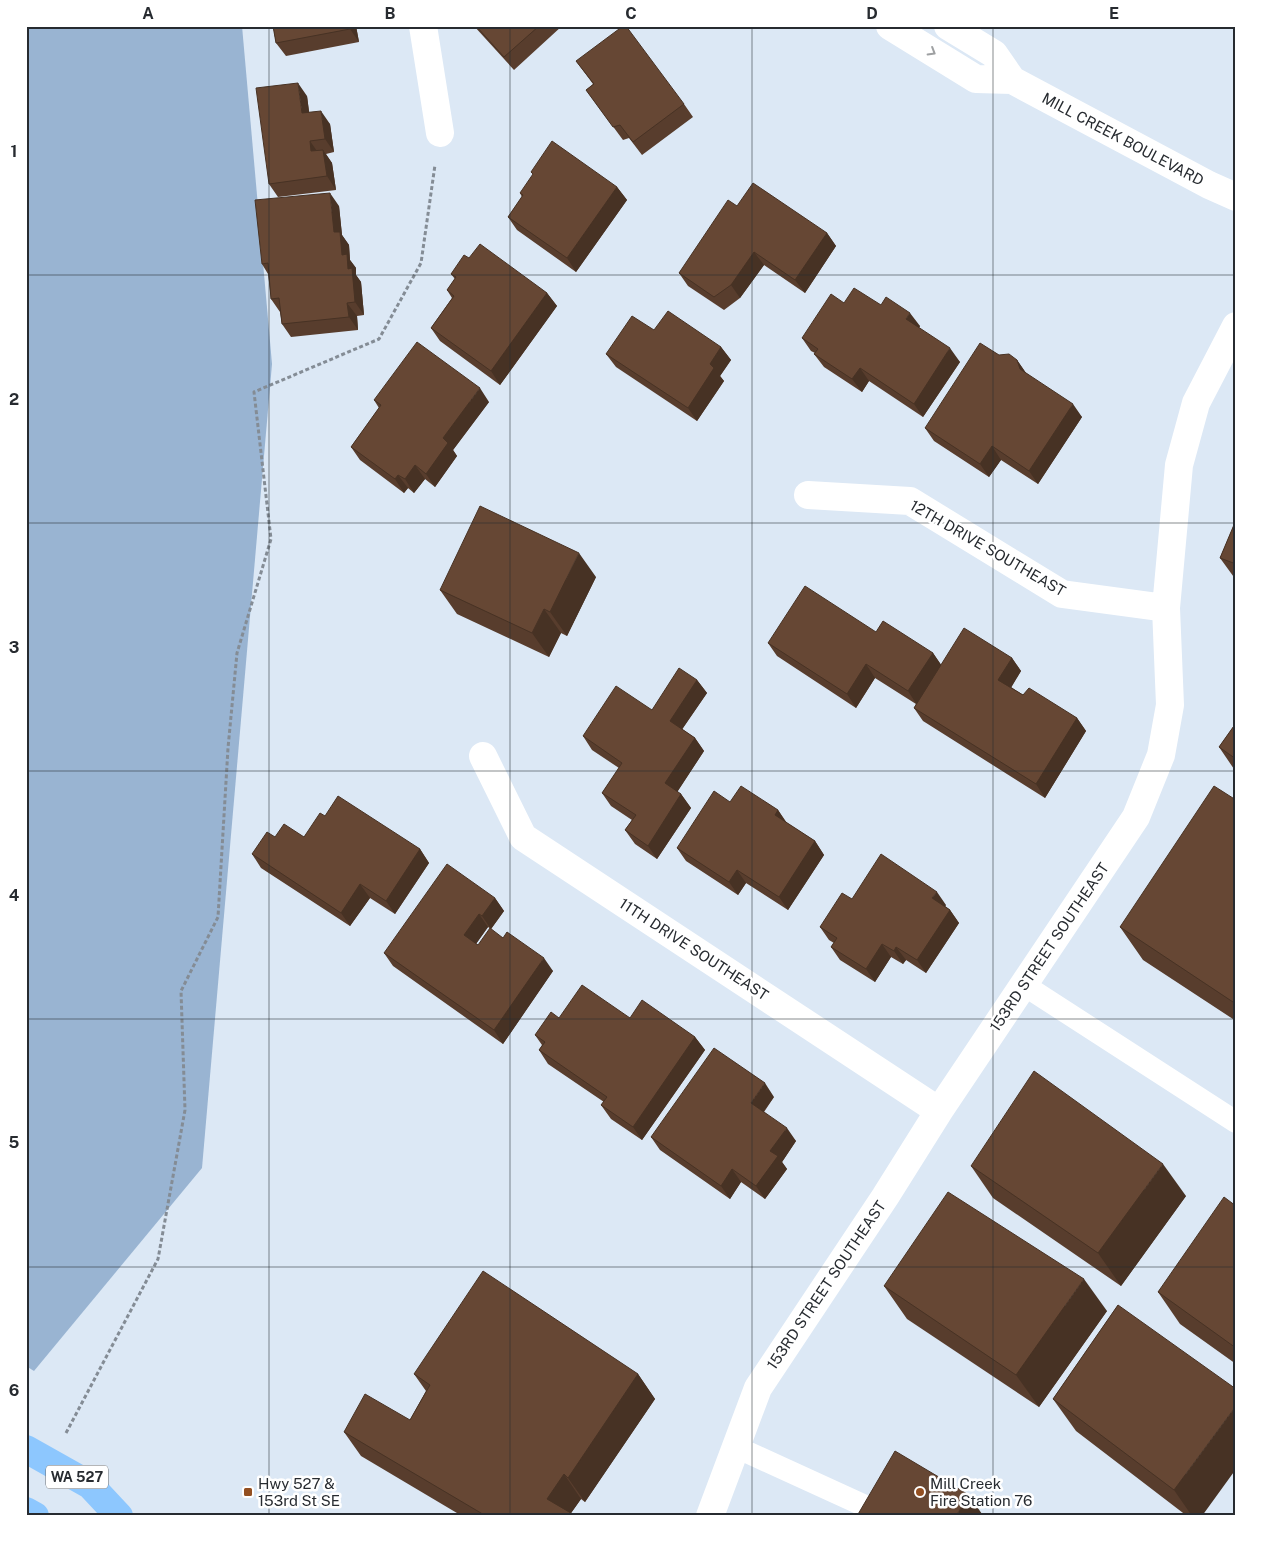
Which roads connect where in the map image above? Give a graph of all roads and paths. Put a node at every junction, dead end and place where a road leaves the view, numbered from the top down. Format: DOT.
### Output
graph roads {
  1 [pos="423,26"];
  2 [pos="890,26"];
  3 [pos="948,26"];
  4 [pos="1012,80"];
  5 [pos="440,133"];
  6 [pos="1236,197"];
  7 [pos="1236,326"];
  8 [pos="808,495"];
  9 [pos="1166,608"];
  10 [pos="482,756"];
  11 [pos="1024,985"];
  12 [pos="939,1111"];
  13 [pos="1236,1122"];
  14 [pos="736,1448"];
  15 [pos="26,1449"];
  16 [pos="51,1463"];
  17 [pos="26,1511"];
  18 [pos="876,1511"];
  19 [pos="36,1516"];
  20 [pos="120,1516"];
  21 [pos="710,1516"];
  1 -- 5 [label="street"];
  2 -- 4 [label="street, MILL CREEK BOULEVARD, one-way"];
  3 -- 4 [label="street, MILL CREEK BOULEVARD"];
  4 -- 6 [label="street, MILL CREEK BOULEVARD"];
  5 -- 16 [label="path"];
  7 -- 9 [label="street, 153RD STREET SOUTHEAST"];
  8 -- 9 [label="street, 12TH DRIVE SOUTHEAST"];
  9 -- 11 [label="street, 153RD STREET SOUTHEAST"];
  10 -- 12 [label="street, 11TH DRIVE SOUTHEAST"];
  11 -- 12 [label="street, 153RD STREET SOUTHEAST"];
  11 -- 13 [label="lane"];
  12 -- 14 [label="street, 153RD STREET SOUTHEAST"];
  14 -- 18 [label="lane"];
  14 -- 21 [label="street, 153RD STREET SOUTHEAST"];
  15 -- 16 [label="main road, WA 527"];
  16 -- 20 [label="main road, WA 527"];
  17 -- 19 [label="main road"];
}
